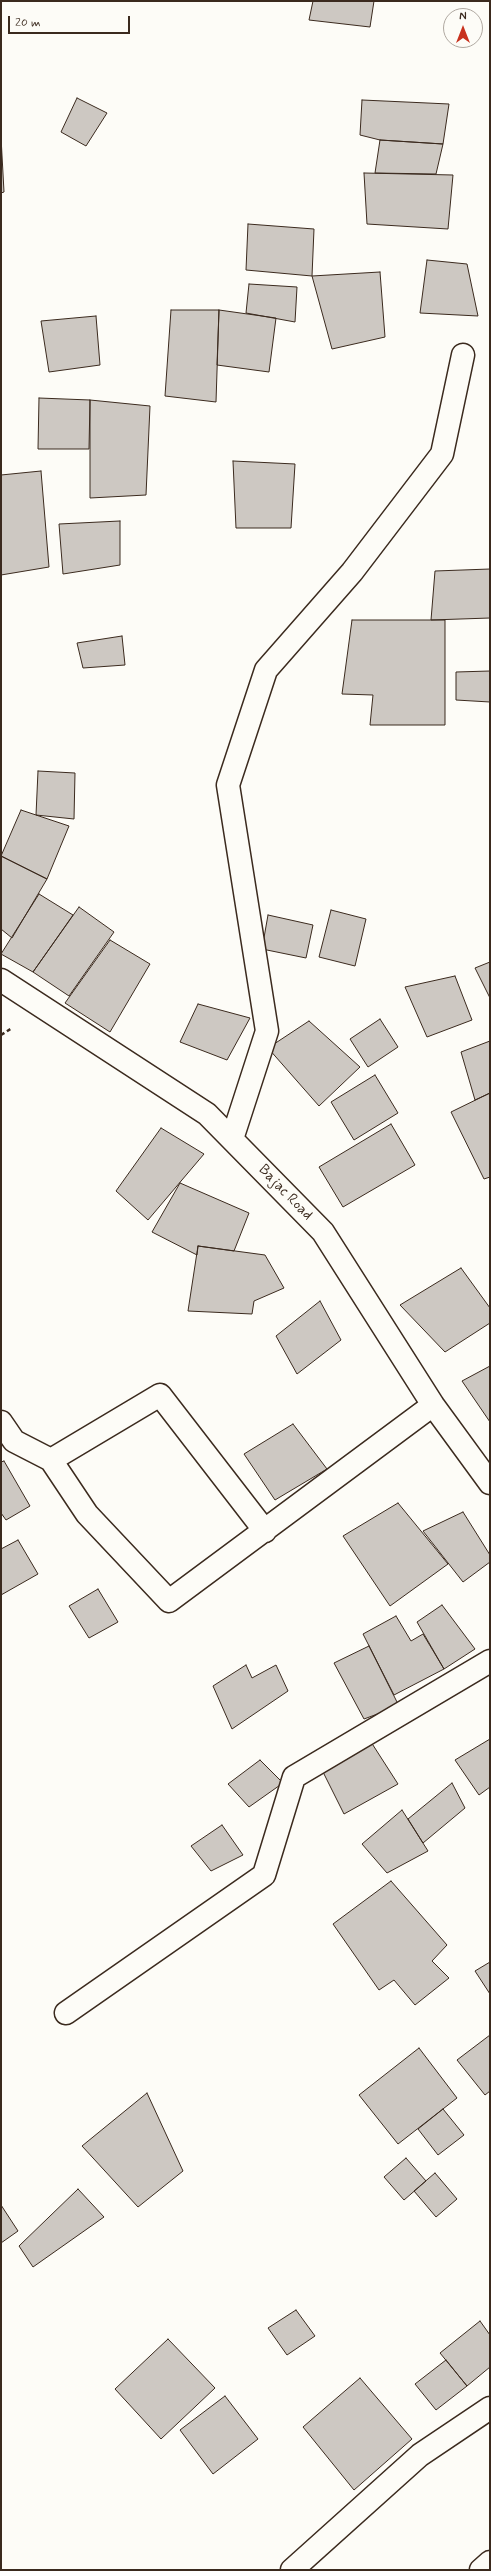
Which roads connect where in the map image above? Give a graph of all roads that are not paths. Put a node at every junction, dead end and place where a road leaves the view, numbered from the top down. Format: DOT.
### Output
graph roads {
  1 [pos="463,355"];
  2 [pos="1,980"];
  3 [pos="232,1139"];
  4 [pos="433,1405"];
  5 [pos="1,1422"];
  6 [pos="51,1460"];
  7 [pos="490,1483"];
  8 [pos="265,1532"];
  9 [pos="490,1661"];
  10 [pos="66,2013"];
  11 [pos="490,2408"];
  12 [pos="490,2562"];
  13 [pos="292,2570"];
  14 [pos="481,2570"];
  1 -- 3 [label="street"];
  2 -- 3 [label="street, Bajac Road"];
  3 -- 4 [label="street, Bajac Road"];
  4 -- 7 [label="street, Bajac Road"];
  4 -- 8 [label="street"];
  5 -- 6 [label="street"];
  6 -- 8 [label="street"];
  6 -- 8 [label="street"];
  9 -- 10 [label="street"];
  11 -- 13 [label="street"];
  12 -- 14 [label="street"];
}
